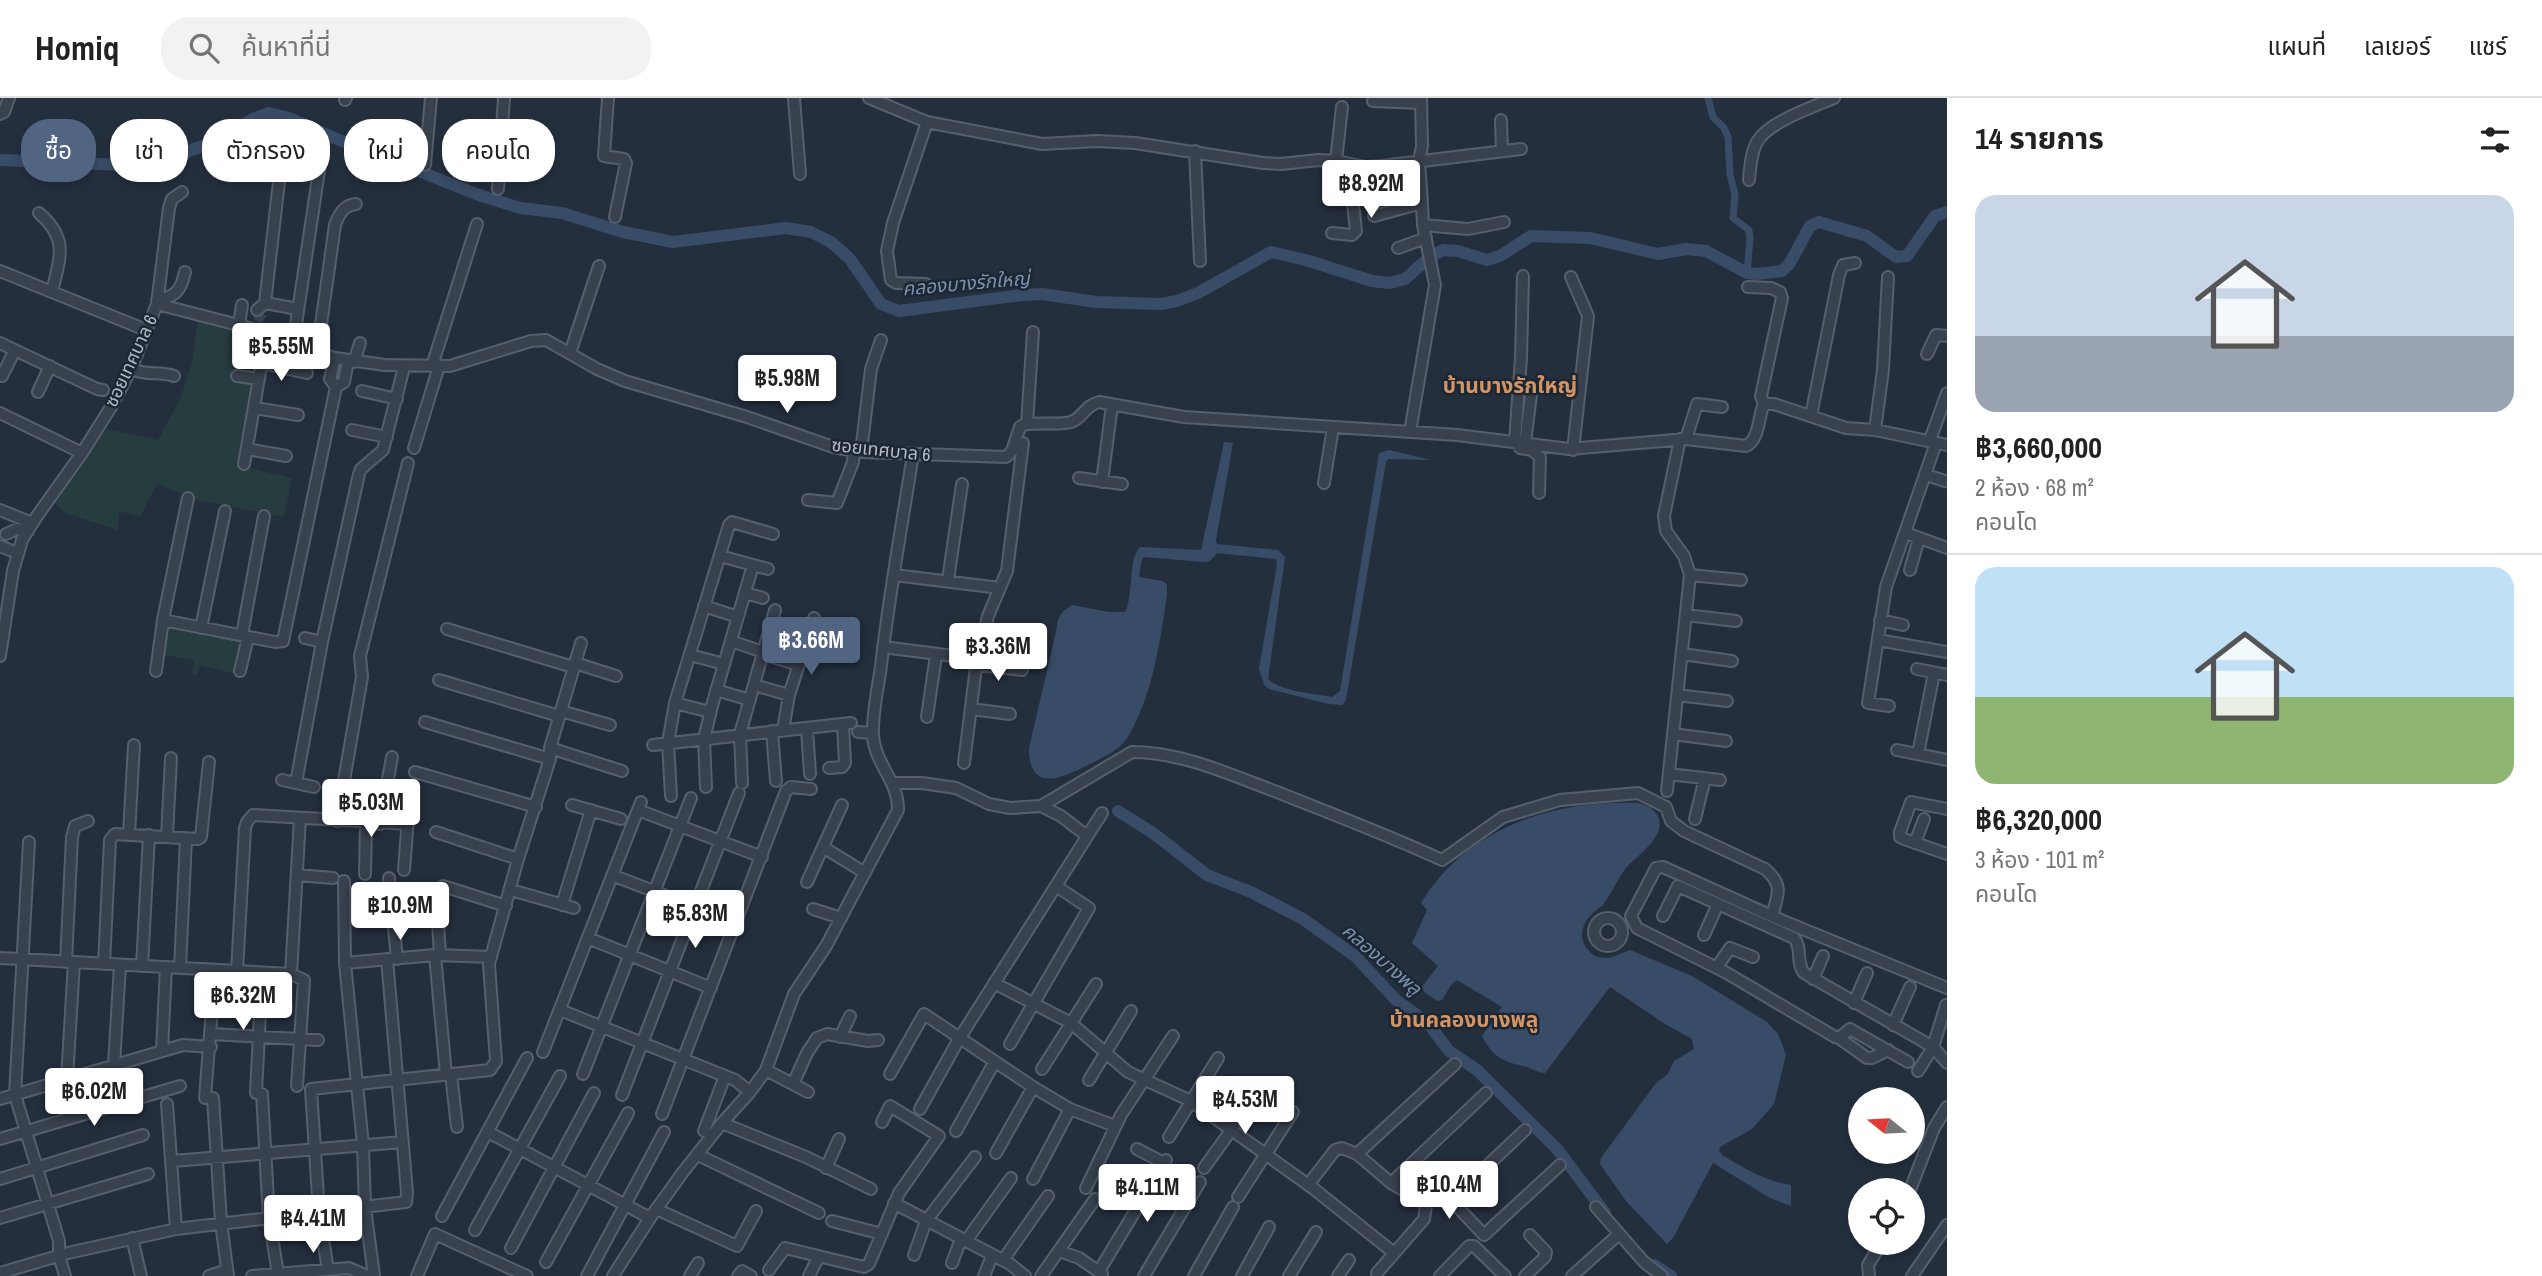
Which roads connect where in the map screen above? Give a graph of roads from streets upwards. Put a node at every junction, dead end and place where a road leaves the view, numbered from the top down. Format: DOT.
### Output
graph roads {
  1 [pos="9,98"];
  2 [pos="431,98"];
  3 [pos="504,98"];
  4 [pos="608,98"];
  5 [pos="794,98"];
  6 [pos="1834,98"];
  7 [pos="873,99"];
  8 [pos="1421,100"];
  9 [pos="1373,101"];
  10 [pos="1342,107"];
  11 [pos="0,114"];
  12 [pos="503,119"];
  13 [pos="1500,120"];
  14 [pos="928,122"];
  15 [pos="428,131"];
  16 [pos="1521,149"];
  17 [pos="1195,150"];
  18 [pos="1502,151"];
  19 [pos="1419,161"];
  20 [pos="1340,162"];
  21 [pos="800,174"];
  22 [pos="1749,180"];
  23 [pos="498,182"];
  24 [pos="498,189"];
  25 [pos="183,192"];
  26 [pos="1422,203"];
  27 [pos="356,204"];
  28 [pos="38,213"];
  29 [pos="1374,216"];
  30 [pos="615,217"];
  31 [pos="1504,222"];
  32 [pos="477,224"];
  33 [pos="1423,225"];
  34 [pos="1332,233"];
  35 [pos="1427,242"];
  36 [pos="1398,248"];
  37 [pos="1200,261"];
  38 [pos="1855,262"];
  39 [pos="599,266"];
  40 [pos="0,271"];
  41 [pos="185,272"];
  42 [pos="1523,276"];
  43 [pos="1571,277"];
  44 [pos="1888,278"];
  45 [pos="926,284"];
  46 [pos="1748,287"];
  47 [pos="52,292"];
  48 [pos="157,302"];
  49 [pos="242,305"];
  50 [pos="298,309"];
  51 [pos="255,317"];
  52 [pos="146,330"];
  53 [pos="264,332"];
  54 [pos="1033,332"];
  55 [pos="1947,336"];
  56 [pos="294,338"];
  57 [pos="881,340"];
  58 [pos="0,343"];
  59 [pos="360,343"];
  60 [pos="15,350"];
  61 [pos="317,353"];
  62 [pos="570,353"];
  63 [pos="1927,354"];
  64 [pos="335,358"];
  65 [pos="351,361"];
  66 [pos="262,363"];
  67 [pos="50,366"];
  68 [pos="435,366"];
  69 [pos="404,367"];
  70 [pos="131,369"];
  71 [pos="307,373"];
  72 [pos="2,376"];
  73 [pos="174,376"];
  74 [pos="237,376"];
  75 [pos="260,379"];
  76 [pos="336,387"];
  77 [pos="362,390"];
  78 [pos="38,392"];
  79 [pos="1947,393"];
  80 [pos="106,395"];
  81 [pos="1531,395"];
  82 [pos="397,399"];
  83 [pos="1764,404"];
  84 [pos="1112,405"];
  85 [pos="1722,407"];
  86 [pos="255,408"];
  87 [pos="0,413"];
  88 [pos="299,415"];
  89 [pos="1811,416"];
  90 [pos="1027,424"];
  91 [pos="1333,427"];
  92 [pos="352,430"];
  93 [pos="1875,430"];
  94 [pos="1410,432"];
  95 [pos="387,437"];
  96 [pos="1683,439"];
  97 [pos="1520,442"];
  98 [pos="1023,443"];
  99 [pos="1938,443"];
  100 [pos="414,447"];
  101 [pos="247,449"];
  102 [pos="1573,450"];
  103 [pos="857,451"];
  104 [pos="82,453"];
  105 [pos="913,454"];
  106 [pos="286,456"];
  107 [pos="408,463"];
  108 [pos="244,464"];
  109 [pos="1926,475"];
  110 [pos="1079,478"];
  111 [pos="1945,481"];
  112 [pos="1102,482"];
  113 [pos="1324,483"];
  114 [pos="962,484"];
  115 [pos="1122,484"];
  116 [pos="1539,493"];
  117 [pos="188,498"];
  118 [pos="808,500"];
  119 [pos="0,510"];
  120 [pos="225,511"];
  121 [pos="264,516"];
  122 [pos="30,527"];
  123 [pos="6,534"];
  124 [pos="773,534"];
  125 [pos="1906,534"];
  126 [pos="1919,538"];
  127 [pos="0,546"];
  128 [pos="1947,548"];
  129 [pos="17,553"];
  130 [pos="720,556"];
  131 [pos="753,565"];
  132 [pos="768,569"];
  133 [pos="1910,570"];
  134 [pos="894,575"];
  135 [pos="1690,575"];
  136 [pos="948,580"];
  137 [pos="1741,580"];
  138 [pos="1000,588"];
  139 [pos="745,593"];
  140 [pos="763,598"];
  141 [pos="704,606"];
  142 [pos="775,610"];
  143 [pos="1686,614"];
  144 [pos="738,617"];
  145 [pos="814,618"];
  146 [pos="163,620"];
  147 [pos="1880,620"];
  148 [pos="1736,621"];
  149 [pos="2,625"];
  150 [pos="1903,625"];
  151 [pos="201,628"];
  152 [pos="447,629"];
  153 [pos="245,636"];
  154 [pos="305,639"];
  155 [pos="1878,640"];
  156 [pos="731,641"];
  157 [pos="322,642"];
  158 [pos="581,643"];
  159 [pos="883,647"];
  160 [pos="1947,652"];
  161 [pos="763,653"];
  162 [pos="1682,654"];
  163 [pos="690,655"];
  164 [pos="936,655"];
  165 [pos="0,656"];
  166 [pos="1732,661"];
  167 [pos="977,662"];
  168 [pos="724,664"];
  169 [pos="574,665"];
  170 [pos="799,665"];
  171 [pos="1917,669"];
  172 [pos="1022,670"];
  173 [pos="156,671"];
  174 [pos="240,671"];
  175 [pos="1934,673"];
  176 [pos="1947,675"];
  177 [pos="616,676"];
  178 [pos="439,680"];
  179 [pos="754,685"];
  180 [pos="716,690"];
  181 [pos="789,695"];
  182 [pos="1677,695"];
  183 [pos="750,700"];
  184 [pos="1727,701"];
  185 [pos="675,703"];
  186 [pos="1889,706"];
  187 [pos="971,709"];
  188 [pos="710,712"];
  189 [pos="560,713"];
  190 [pos="1010,714"];
  191 [pos="927,717"];
  192 [pos="425,722"];
  193 [pos="610,725"];
  194 [pos="849,727"];
  195 [pos="807,729"];
  196 [pos="874,729"];
  197 [pos="778,731"];
  198 [pos="740,734"];
  199 [pos="1673,734"];
  200 [pos="705,739"];
  201 [pos="1726,741"];
  202 [pos="668,743"];
  203 [pos="134,745"];
  204 [pos="653,745"];
  205 [pos="1897,750"];
  206 [pos="550,754"];
  207 [pos="1918,754"];
  208 [pos="392,757"];
  209 [pos="171,758"];
  210 [pos="1947,760"];
  211 [pos="209,762"];
  212 [pos="964,763"];
  213 [pos="829,768"];
  214 [pos="622,771"];
  215 [pos="415,772"];
  216 [pos="810,774"];
  217 [pos="1669,774"];
  218 [pos="1705,778"];
  219 [pos="282,780"];
  220 [pos="1720,780"];
  221 [pos="776,781"];
  222 [pos="296,783"];
  223 [pos="892,783"];
  224 [pos="706,787"];
  225 [pos="314,788"];
  226 [pos="811,789"];
  227 [pos="1667,791"];
  228 [pos="671,796"];
  229 [pos="691,798"];
  230 [pos="409,805"];
  231 [pos="572,805"];
  232 [pos="842,805"];
  233 [pos="1041,806"];
  234 [pos="536,807"];
  235 [pos="1947,809"];
  236 [pos="591,810"];
  237 [pos="1102,813"];
  238 [pos="300,818"];
  239 [pos="621,819"];
  240 [pos="1695,819"];
  241 [pos="1924,819"];
  242 [pos="88,821"];
  243 [pos="337,821"];
  244 [pos="366,823"];
  245 [pos="380,824"];
  246 [pos="408,824"];
  247 [pos="680,826"];
  248 [pos="436,832"];
  249 [pos="129,834"];
  250 [pos="149,835"];
  251 [pos="167,836"];
  252 [pos="1087,836"];
  253 [pos="186,839"];
  254 [pos="29,842"];
  255 [pos="721,842"];
  256 [pos="1915,843"];
  257 [pos="823,847"];
  258 [pos="1947,854"];
  259 [pos="762,857"];
  260 [pos="518,859"];
  261 [pos="404,870"];
  262 [pos="865,873"];
  263 [pos="365,874"];
  264 [pos="297,875"];
  265 [pos="612,875"];
  266 [pos="389,878"];
  267 [pos="807,882"];
  268 [pos="1056,886"];
  269 [pos="511,890"];
  270 [pos="654,891"];
  271 [pos="1718,904"];
  272 [pos="562,905"];
  273 [pos="506,906"];
  274 [pos="695,907"];
  275 [pos="574,908"];
  276 [pos="813,909"];
  277 [pos="1663,915"];
  278 [pos="1772,916"];
  279 [pos="841,918"];
  280 [pos="1632,920"];
  281 [pos="736,923"];
  282 [pos="1620,925"];
  283 [pos="1704,934"];
  284 [pos="588,938"];
  285 [pos="438,955"];
  286 [pos="630,955"];
  287 [pos="1823,956"];
  288 [pos="491,957"];
  289 [pos="1753,957"];
  290 [pos="1,958"];
  291 [pos="392,959"];
  292 [pos="23,960"];
  293 [pos="70,962"];
  294 [pos="345,963"];
  295 [pos="104,964"];
  296 [pos="120,965"];
  297 [pos="142,966"];
  298 [pos="166,967"];
  299 [pos="1717,967"];
  300 [pos="180,968"];
  301 [pos="215,970"];
  302 [pos="237,971"];
  303 [pos="670,971"];
  304 [pos="1867,972"];
  305 [pos="262,973"];
  306 [pos="291,974"];
  307 [pos="1813,979"];
  308 [pos="995,983"];
  309 [pos="1096,984"];
  310 [pos="1910,987"];
  311 [pos="711,988"];
  312 [pos="1947,988"];
  313 [pos="1034,1002"];
  314 [pos="1854,1003"];
  315 [pos="1946,1005"];
  316 [pos="560,1010"];
  317 [pos="1132,1011"];
  318 [pos="850,1016"];
  319 [pos="1071,1023"];
  320 [pos="1893,1025"];
  321 [pos="601,1027"];
  322 [pos="211,1034"];
  323 [pos="1173,1036"];
  324 [pos="259,1037"];
  325 [pos="840,1037"];
  326 [pos="1839,1038"];
  327 [pos="300,1039"];
  328 [pos="318,1040"];
  329 [pos="878,1040"];
  330 [pos="959,1040"];
  331 [pos="642,1043"];
  332 [pos="1010,1044"];
  333 [pos="211,1046"];
  334 [pos="1933,1047"];
  335 [pos="1888,1050"];
  336 [pos="162,1051"];
  337 [pos="544,1052"];
  338 [pos="1106,1052"];
  339 [pos="527,1058"];
  340 [pos="1218,1058"];
  341 [pos="683,1060"];
  342 [pos="1908,1062"];
  343 [pos="1947,1062"];
  344 [pos="993,1063"];
  345 [pos="1455,1064"];
  346 [pos="114,1065"];
  347 [pos="1042,1069"];
  348 [pos="766,1070"];
  349 [pos="1918,1071"];
  350 [pos="583,1074"];
  351 [pos="890,1074"];
  352 [pos="449,1075"];
  353 [pos="560,1076"];
  354 [pos="725,1076"];
  355 [pos="67,1079"];
  356 [pos="397,1080"];
  357 [pos="1089,1080"];
  358 [pos="1144,1080"];
  359 [pos="357,1084"];
  360 [pos="793,1084"];
  361 [pos="1253,1085"];
  362 [pos="180,1086"];
  363 [pos="297,1086"];
  364 [pos="1032,1087"];
  365 [pos="750,1092"];
  366 [pos="808,1092"];
  367 [pos="594,1093"];
  368 [pos="1486,1093"];
  369 [pos="15,1095"];
  370 [pos="622,1096"];
  371 [pos="0,1099"];
  372 [pos="1191,1101"];
  373 [pos="167,1104"];
  374 [pos="1947,1107"];
  375 [pos="920,1109"];
  376 [pos="1070,1109"];
  377 [pos="1293,1112"];
  378 [pos="628,1113"];
  379 [pos="662,1114"];
  380 [pos="882,1122"];
  381 [pos="722,1123"];
  382 [pos="1115,1126"];
  383 [pos="457,1127"];
  384 [pos="1232,1129"];
  385 [pos="1525,1130"];
  386 [pos="704,1131"];
  387 [pos="957,1131"];
  388 [pos="26,1132"];
  389 [pos="488,1132"];
  390 [pos="664,1132"];
  391 [pos="143,1135"];
  392 [pos="1168,1138"];
  393 [pos="0,1139"];
  394 [pos="839,1139"];
  395 [pos="403,1142"];
  396 [pos="363,1145"];
  397 [pos="316,1148"];
  398 [pos="520,1149"];
  399 [pos="1137,1149"];
  400 [pos="267,1152"];
  401 [pos="996,1153"];
  402 [pos="1266,1154"];
  403 [pos="1357,1154"];
  404 [pos="698,1155"];
  405 [pos="218,1157"];
  406 [pos="975,1157"];
  407 [pos="173,1161"];
  408 [pos="1560,1165"];
  409 [pos="37,1167"];
  410 [pos="554,1167"];
  411 [pos="826,1167"];
  412 [pos="1204,1168"];
  413 [pos="148,1174"];
  414 [pos="1011,1178"];
  415 [pos="1915,1178"];
  416 [pos="0,1179"];
  417 [pos="1033,1179"];
  418 [pos="1117,1181"];
  419 [pos="1200,1182"];
  420 [pos="1391,1183"];
  421 [pos="1308,1185"];
  422 [pos="589,1186"];
  423 [pos="1086,1188"];
  424 [pos="871,1189"];
  425 [pos="1048,1196"];
  426 [pos="1146,1196"];
  427 [pos="1095,1199"];
  428 [pos="1427,1199"];
  429 [pos="1451,1200"];
  430 [pos="48,1203"];
  431 [pos="894,1203"];
  432 [pos="625,1205"];
  433 [pos="1596,1207"];
  434 [pos="365,1208"];
  435 [pos="756,1211"];
  436 [pos="319,1213"];
  437 [pos="820,1213"];
  438 [pos="653,1214"];
  439 [pos="442,1216"];
  440 [pos="0,1217"];
  441 [pos="270,1218"];
  442 [pos="832,1221"];
  443 [pos="926,1221"];
  444 [pos="220,1222"];
  445 [pos="1947,1225"];
  446 [pos="1269,1227"];
  447 [pos="176,1229"];
  448 [pos="475,1230"];
  449 [pos="1316,1232"];
  450 [pos="881,1234"];
  451 [pos="1530,1235"];
  452 [pos="1618,1235"];
  453 [pos="132,1238"];
  454 [pos="963,1240"];
  455 [pos="511,1248"];
  456 [pos="1059,1251"];
  457 [pos="1394,1253"];
  458 [pos="59,1255"];
  459 [pos="914,1255"];
  460 [pos="1874,1255"];
  461 [pos="819,1256"];
  462 [pos="997,1258"];
  463 [pos="1349,1260"];
  464 [pos="547,1262"];
  465 [pos="698,1263"];
  466 [pos="952,1263"];
  467 [pos="328,1270"];
  468 [pos="769,1270"];
  469 [pos="851,1270"];
  470 [pos="343,1272"];
  471 [pos="0,1273"];
  472 [pos="227,1273"];
  473 [pos="1377,1273"];
  474 [pos="284,1274"];
  475 [pos="1101,1274"];
  476 [pos="65,1276"];
  477 [pos="141,1276"];
  478 [pos="209,1276"];
  479 [pos="252,1276"];
  480 [pos="367,1276"];
  481 [pos="374,1276"];
  482 [pos="417,1276"];
  483 [pos="527,1276"];
  484 [pos="587,1276"];
  485 [pos="612,1276"];
  486 [pos="690,1276"];
  487 [pos="738,1276"];
  488 [pos="751,1276"];
  489 [pos="808,1276"];
  490 [pos="984,1276"];
  491 [pos="1025,1276"];
  492 [pos="1041,1276"];
  493 [pos="1144,1276"];
  494 [pos="1194,1276"];
  495 [pos="1242,1276"];
  496 [pos="1289,1276"];
  497 [pos="1338,1276"];
  498 [pos="1440,1276"];
  499 [pos="1505,1276"];
  500 [pos="1525,1276"];
  501 [pos="1572,1276"];
  502 [pos="1662,1276"];
  503 [pos="1868,1276"];
  504 [pos="1912,1276"];
  1 -- 11 [label="street"];
  2 -- 15 [label="street"];
  3 -- 12 [label="street"];
  4 -- 30 [label="street"];
  5 -- 21 [label="street"];
  6 -- 22 [label="street"];
  7 -- 14 [label="street"];
  8 -- 9 [label="street"];
  8 -- 19 [label="street"];
  10 -- 20 [label="street"];
  13 -- 18 [label="street"];
  14 -- 17 [label="street"];
  14 -- 45 [label="street"];
  16 -- 18 [label="street"];
  17 -- 20 [label="street"];
  17 -- 37 [label="street"];
  18 -- 19 [label="street"];
  19 -- 20 [label="street"];
  19 -- 26 [label="street"];
  20 -- 34 [label="street"];
  23 -- 24 [label="street"];
  25 -- 48 [label="street"];
  26 -- 29 [label="street"];
  26 -- 33 [label="street"];
  27 -- 61 [label="street"];
  28 -- 47 [label="street"];
  31 -- 33 [label="street"];
  32 -- 68 [label="street"];
  33 -- 35 [label="street"];
  35 -- 36 [label="street"];
  35 -- 94 [label="street"];
  38 -- 89 [label="street"];
  39 -- 62 [label="street"];
  40 -- 47 [label="street"];
  41 -- 48 [label="street"];
  42 -- 97 [label="street"];
  43 -- 102 [label="street"];
  44 -- 93 [label="street"];
  46 -- 83 [label="street"];
  47 -- 52 [label="street"];
  48 -- 51 [label="street, ซอยเทศบาล 6"];
  48 -- 52 [label="street, ซอยเทศบาล 6"];
  49 -- 51 [label="street"];
  50 -- 51 [label="street"];
  50 -- 51 [label="street"];
  50 -- 56 [label="street"];
  51 -- 53 [label="street, ซอยเทศบาล 6"];
  52 -- 70 [label="street, ซอยเทศบาล 6"];
  53 -- 61 [label="street, ซอยเทศบาล 6"];
  53 -- 66 [label="street"];
  54 -- 90 [label="street"];
  55 -- 63 [label="street"];
  57 -- 103 [label="street"];
  58 -- 60 [label="street"];
  59 -- 65 [label="street"];
  60 -- 67 [label="street"];
  60 -- 72 [label="street"];
  61 -- 64 [label="street, ซอยเทศบาล 6"];
  62 -- 68 [label="street, ซอยเทศบาล 6"];
  62 -- 103 [label="street, ซอยเทศบาล 6"];
  64 -- 65 [label="street, ซอยเทศบาล 6"];
  64 -- 76 [label="street"];
  65 -- 69 [label="street, ซอยเทศบาล 6"];
  65 -- 76 [label="street"];
  66 -- 71 [label="street"];
  66 -- 75 [label="street"];
  67 -- 78 [label="street"];
  67 -- 80 [label="street"];
  68 -- 69 [label="street, ซอยเทศบาล 6"];
  68 -- 100 [label="street"];
  69 -- 82 [label="street"];
  70 -- 73 [label="street"];
  70 -- 80 [label="street, ซอยเทศบาล 6"];
  74 -- 75 [label="street"];
  75 -- 86 [label="street"];
  76 -- 153 [label="street"];
  77 -- 82 [label="street"];
  79 -- 99 [label="street"];
  80 -- 104 [label="street, ซอยเทศบาล 6"];
  81 -- 97 [label="street"];
  82 -- 95 [label="street"];
  83 -- 89 [label="street"];
  83 -- 96 [label="street"];
  84 -- 90 [label="street"];
  84 -- 91 [label="street"];
  84 -- 112 [label="street"];
  85 -- 96 [label="street"];
  86 -- 88 [label="street"];
  86 -- 101 [label="street"];
  87 -- 104 [label="street"];
  89 -- 93 [label="street"];
  90 -- 105 [label="street, ซอยเทศบาล 6"];
  91 -- 94 [label="street"];
  91 -- 113 [label="street"];
  92 -- 95 [label="street"];
  93 -- 99 [label="street"];
  94 -- 97 [label="street"];
  95 -- 157 [label="street"];
  96 -- 102 [label="street"];
  96 -- 135 [label="street"];
  97 -- 102 [label="street"];
  97 -- 116 [label="street"];
  98 -- 138 [label="street"];
  99 -- 109 [label="street"];
  101 -- 106 [label="street"];
  101 -- 108 [label="street"];
  103 -- 105 [label="street, ซอยเทศบาล 6"];
  103 -- 118 [label="street"];
  104 -- 122 [label="street, ซอยเทศบาล 6"];
  105 -- 134 [label="street"];
  107 -- 243 [label="street"];
  109 -- 111 [label="street"];
  109 -- 125 [label="street"];
  110 -- 112 [label="street"];
  112 -- 115 [label="street"];
  114 -- 136 [label="street"];
  117 -- 146 [label="street"];
  119 -- 122 [label="street"];
  120 -- 151 [label="street"];
  121 -- 153 [label="street"];
  122 -- 123 [label="street"];
  122 -- 129 [label="street, ซอยเทศบาล 6"];
  124 -- 130 [label="street"];
  125 -- 126 [label="street"];
  125 -- 147 [label="street"];
  126 -- 128 [label="street"];
  126 -- 133 [label="street"];
  127 -- 129 [label="street"];
  129 -- 149 [label="street, ซอยเทศบาล 6"];
  130 -- 131 [label="street"];
  130 -- 141 [label="street"];
  131 -- 132 [label="street"];
  131 -- 139 [label="street"];
  134 -- 136 [label="street"];
  134 -- 159 [label="street"];
  135 -- 137 [label="street"];
  135 -- 143 [label="street"];
  136 -- 138 [label="street"];
  138 -- 167 [label="street"];
  139 -- 140 [label="street"];
  139 -- 144 [label="street"];
  141 -- 144 [label="street"];
  141 -- 163 [label="street"];
  142 -- 161 [label="street"];
  143 -- 148 [label="street"];
  143 -- 162 [label="street"];
  144 -- 156 [label="street"];
  145 -- 170 [label="street"];
  146 -- 151 [label="street"];
  146 -- 173 [label="street"];
  147 -- 150 [label="street"];
  147 -- 155 [label="street"];
  149 -- 165 [label="street, ซอยเทศบาล 6"];
  151 -- 153 [label="street"];
  152 -- 169 [label="street"];
  153 -- 174 [label="street"];
  154 -- 157 [label="street"];
  155 -- 160 [label="street"];
  155 -- 186 [label="street"];
  156 -- 161 [label="street"];
  156 -- 168 [label="street"];
  157 -- 222 [label="street"];
  158 -- 169 [label="street"];
  159 -- 164 [label="street"];
  159 -- 196 [label="street"];
  161 -- 170 [label="street"];
  161 -- 179 [label="street"];
  162 -- 166 [label="street"];
  162 -- 182 [label="street"];
  163 -- 168 [label="street"];
  163 -- 185 [label="street"];
  164 -- 167 [label="street"];
  164 -- 191 [label="street"];
  167 -- 172 [label="street"];
  167 -- 187 [label="street"];
  168 -- 180 [label="street"];
  169 -- 177 [label="street"];
  169 -- 189 [label="street"];
  170 -- 181 [label="street"];
  171 -- 175 [label="street"];
  175 -- 176 [label="street"];
  175 -- 207 [label="street"];
  178 -- 189 [label="street"];
  179 -- 181 [label="street"];
  179 -- 183 [label="street"];
  180 -- 183 [label="street"];
  180 -- 188 [label="street"];
  181 -- 197 [label="street"];
  182 -- 184 [label="street"];
  182 -- 199 [label="street"];
  183 -- 198 [label="street"];
  185 -- 188 [label="street"];
  185 -- 202 [label="street"];
  187 -- 190 [label="street"];
  187 -- 212 [label="street"];
  188 -- 200 [label="street"];
  189 -- 193 [label="street"];
  189 -- 206 [label="street"];
  192 -- 206 [label="street"];
  194 -- 195 [label="street"];
  194 -- 196 [label="street"];
  194 -- 213 [label="street"];
  195 -- 197 [label="street"];
  195 -- 216 [label="street"];
  196 -- 223 [label="street"];
  197 -- 198 [label="street"];
  197 -- 221 [label="street"];
  198 -- 200 [label="street"];
  198 -- 255 [label="street"];
  199 -- 201 [label="street"];
  199 -- 217 [label="street"];
  200 -- 202 [label="street"];
  200 -- 224 [label="street"];
  202 -- 204 [label="street"];
  202 -- 228 [label="street"];
  203 -- 249 [label="street"];
  205 -- 207 [label="street"];
  206 -- 214 [label="street"];
  206 -- 234 [label="street"];
  207 -- 210 [label="street"];
  208 -- 245 [label="street"];
  209 -- 251 [label="street"];
  211 -- 253 [label="street"];
  215 -- 234 [label="street"];
  217 -- 218 [label="street"];
  217 -- 227 [label="street"];
  218 -- 220 [label="street"];
  218 -- 240 [label="street"];
  219 -- 222 [label="street"];
  222 -- 225 [label="street"];
  223 -- 233 [label="street"];
  223 -- 262 [label="street"];
  226 -- 259 [label="street"];
  229 -- 247 [label="street"];
  230 -- 246 [label="street"];
  231 -- 236 [label="street"];
  232 -- 257 [label="street"];
  233 -- 252 [label="street"];
  233 -- 278 [label="street"];
  234 -- 260 [label="street"];
  235 -- 256 [label="street"];
  236 -- 239 [label="street"];
  236 -- 272 [label="street"];
  237 -- 252 [label="street"];
  238 -- 243 [label="street"];
  238 -- 264 [label="street"];
  238 -- 302 [label="street"];
  241 -- 256 [label="street"];
  242 -- 293 [label="street"];
  243 -- 244 [label="street"];
  244 -- 245 [label="street"];
  244 -- 263 [label="street"];
  245 -- 246 [label="street"];
  246 -- 261 [label="street"];
  247 -- 255 [label="street"];
  247 -- 265 [label="street"];
  247 -- 270 [label="street"];
  248 -- 260 [label="street"];
  249 -- 250 [label="street"];
  249 -- 295 [label="street"];
  250 -- 251 [label="street"];
  250 -- 297 [label="street"];
  251 -- 253 [label="street"];
  252 -- 268 [label="street"];
  253 -- 300 [label="street"];
  254 -- 292 [label="street"];
  255 -- 259 [label="street"];
  255 -- 274 [label="street"];
  256 -- 258 [label="street"];
  257 -- 262 [label="street"];
  257 -- 267 [label="street"];
  259 -- 281 [label="street"];
  260 -- 269 [label="street"];
  262 -- 279 [label="street"];
  264 -- 294 [label="street"];
  264 -- 306 [label="street"];
  265 -- 270 [label="street"];
  265 -- 284 [label="street"];
  266 -- 291 [label="street"];
  268 -- 308 [label="street"];
  268 -- 313 [label="street"];
  269 -- 272 [label="street"];
  269 -- 273 [label="street"];
  270 -- 274 [label="street"];
  270 -- 286 [label="street"];
  271 -- 277 [label="street"];
  271 -- 283 [label="street"];
  271 -- 307 [label="street"];
  272 -- 275 [label="street"];
  273 -- 285 [label="street"];
  273 -- 288 [label="street"];
  274 -- 281 [label="street"];
  274 -- 303 [label="street"];
  276 -- 279 [label="street"];
  278 -- 280 [label="street"];
  278 -- 312 [label="street"];
  279 -- 348 [label="street"];
  280 -- 282 [label="street"];
  280 -- 299 [label="street"];
  281 -- 311 [label="street"];
  284 -- 286 [label="street"];
  284 -- 316 [label="street"];
  285 -- 288 [label="street"];
  285 -- 291 [label="street"];
  285 -- 352 [label="street"];
  286 -- 303 [label="street"];
  286 -- 321 [label="street"];
  287 -- 307 [label="street"];
  288 -- 352 [label="street"];
  289 -- 299 [label="street"];
  290 -- 292 [label="street"];
  291 -- 294 [label="street"];
  291 -- 356 [label="street"];
  292 -- 293 [label="street"];
  292 -- 369 [label="street"];
  293 -- 295 [label="street"];
  293 -- 355 [label="street"];
  294 -- 359 [label="street"];
  295 -- 296 [label="street"];
  296 -- 297 [label="street"];
  296 -- 346 [label="street"];
  297 -- 298 [label="street"];
  298 -- 300 [label="street"];
  298 -- 336 [label="street"];
  299 -- 326 [label="street"];
  300 -- 301 [label="street"];
  301 -- 302 [label="street"];
  301 -- 322 [label="street"];
  302 -- 305 [label="street"];
  303 -- 311 [label="street"];
  303 -- 331 [label="street"];
  304 -- 314 [label="street"];
  305 -- 306 [label="street"];
  305 -- 324 [label="street"];
  306 -- 327 [label="street"];
  307 -- 314 [label="street"];
  308 -- 313 [label="street"];
  308 -- 330 [label="street"];
  309 -- 319 [label="street"];
  310 -- 320 [label="street"];
  311 -- 341 [label="street"];
  313 -- 319 [label="street"];
  313 -- 332 [label="street"];
  314 -- 320 [label="street"];
  315 -- 334 [label="street"];
  316 -- 321 [label="street"];
  316 -- 337 [label="street"];
  317 -- 338 [label="street"];
  318 -- 325 [label="street"];
  319 -- 338 [label="street"];
  319 -- 347 [label="street"];
  320 -- 334 [label="street"];
  321 -- 331 [label="street"];
  321 -- 350 [label="street"];
  322 -- 324 [label="street"];
  322 -- 333 [label="street"];
  323 -- 358 [label="street"];
  324 -- 327 [label="street"];
  324 -- 400 [label="street"];
  325 -- 329 [label="street"];
  325 -- 360 [label="street"];
  326 -- 335 [label="street"];
  326 -- 335 [label="street"];
  327 -- 328 [label="street"];
  327 -- 363 [label="street"];
  330 -- 344 [label="street"];
  330 -- 351 [label="street"];
  330 -- 375 [label="street"];
  331 -- 341 [label="street"];
  331 -- 370 [label="street"];
  333 -- 336 [label="street"];
  333 -- 405 [label="street"];
  334 -- 343 [label="street"];
  334 -- 349 [label="street"];
  335 -- 342 [label="street"];
  336 -- 346 [label="street"];
  338 -- 357 [label="street"];
  338 -- 358 [label="street"];
  339 -- 389 [label="street"];
  340 -- 372 [label="street"];
  341 -- 354 [label="street"];
  341 -- 379 [label="street"];
  344 -- 364 [label="street"];
  344 -- 387 [label="street"];
  345 -- 403 [label="street"];
  346 -- 355 [label="street"];
  348 -- 360 [label="street"];
  348 -- 365 [label="street"];
  352 -- 356 [label="street"];
  352 -- 383 [label="street"];
  353 -- 398 [label="street"];
  354 -- 365 [label="street"];
  354 -- 386 [label="street"];
  355 -- 369 [label="street"];
  356 -- 359 [label="street"];
  356 -- 395 [label="street"];
  358 -- 372 [label="street"];
  358 -- 382 [label="street"];
  359 -- 396 [label="street"];
  359 -- 397 [label="street"];
  360 -- 366 [label="street"];
  361 -- 384 [label="street"];
  362 -- 388 [label="street"];
  364 -- 376 [label="street"];
  364 -- 401 [label="street"];
  365 -- 381 [label="street"];
  367 -- 410 [label="street"];
  368 -- 420 [label="street"];
  369 -- 371 [label="street"];
  369 -- 388 [label="street"];
  372 -- 384 [label="street"];
  372 -- 392 [label="street"];
  373 -- 407 [label="street"];
  374 -- 415 [label="street"];
  376 -- 382 [label="street"];
  376 -- 417 [label="street"];
  377 -- 402 [label="street"];
  378 -- 422 [label="street"];
  380 -- 431 [label="street"];
  381 -- 404 [label="street"];
  381 -- 411 [label="street"];
  382 -- 423 [label="street"];
  384 -- 402 [label="street"];
  384 -- 412 [label="street"];
  385 -- 429 [label="street"];
  388 -- 393 [label="street"];
  388 -- 409 [label="street"];
  389 -- 398 [label="street"];
  389 -- 439 [label="street"];
  390 -- 432 [label="street"];
  391 -- 409 [label="street"];
  394 -- 411 [label="street"];
  395 -- 396 [label="street"];
  395 -- 434 [label="street"];
  396 -- 397 [label="street"];
  396 -- 434 [label="street"];
  397 -- 400 [label="street"];
  397 -- 436 [label="street"];
  398 -- 410 [label="street"];
  398 -- 448 [label="street"];
  399 -- 426 [label="street"];
  400 -- 405 [label="street"];
  400 -- 441 [label="street"];
  402 -- 421 [label="street"];
  402 -- 494 [label="street"];
  403 -- 420 [label="street"];
  403 -- 421 [label="street"];
  404 -- 437 [label="street"];
  404 -- 438 [label="street"];
  405 -- 407 [label="street"];
  405 -- 444 [label="street"];
  406 -- 443 [label="street"];
  407 -- 447 [label="street"];
  408 -- 429 [label="street"];
  409 -- 416 [label="street"];
  409 -- 430 [label="street"];
  410 -- 422 [label="street"];
  410 -- 455 [label="street"];
  411 -- 424 [label="street"];
  413 -- 430 [label="street"];
  414 -- 454 [label="street"];
  418 -- 426 [label="street"];
  419 -- 493 [label="street"];
  420 -- 428 [label="street"];
  421 -- 457 [label="street"];
  422 -- 432 [label="street"];
  422 -- 464 [label="street"];
  425 -- 462 [label="street"];
  426 -- 475 [label="street"];
  427 -- 456 [label="street"];
  428 -- 429 [label="street"];
  428 -- 457 [label="street"];
  430 -- 440 [label="street"];
  430 -- 458 [label="street"];
  431 -- 443 [label="street"];
  431 -- 450 [label="street"];
  432 -- 438 [label="street"];
  432 -- 484 [label="street"];
  433 -- 452 [label="street"];
  434 -- 436 [label="street"];
  434 -- 481 [label="street"];
  435 -- 438 [label="street"];
  436 -- 441 [label="street"];
  436 -- 467 [label="street"];
  438 -- 485 [label="street"];
  441 -- 444 [label="street"];
  441 -- 474 [label="street"];
  442 -- 450 [label="street"];
  443 -- 454 [label="street"];
  443 -- 459 [label="street"];
  444 -- 447 [label="street"];
  444 -- 472 [label="street"];
  445 -- 504 [label="street"];
  446 -- 495 [label="street"];
  447 -- 453 [label="street"];
  449 -- 496 [label="street"];
  450 -- 469 [label="street"];
  451 -- 500 [label="street"];
  452 -- 501 [label="street"];
  452 -- 502 [label="street"];
  453 -- 458 [label="street"];
  453 -- 477 [label="street"];
  454 -- 462 [label="street"];
  454 -- 466 [label="street"];
  456 -- 475 [label="street"];
  456 -- 492 [label="street"];
  457 -- 473 [label="street"];
  458 -- 471 [label="street"];
  458 -- 476 [label="street"];
  460 -- 503 [label="street"];
  461 -- 468 [label="street"];
  461 -- 469 [label="street"];
  461 -- 489 [label="street"];
  462 -- 490 [label="street"];
  462 -- 491 [label="street"];
  463 -- 497 [label="street"];
  465 -- 486 [label="street"];
  467 -- 470 [label="street"];
  467 -- 474 [label="street"];
  470 -- 480 [label="street"];
  472 -- 478 [label="street"];
  474 -- 479 [label="street"];
  482 -- 483 [label="street"];
  487 -- 488 [label="street"];
  498 -- 499 [label="street"];
}
